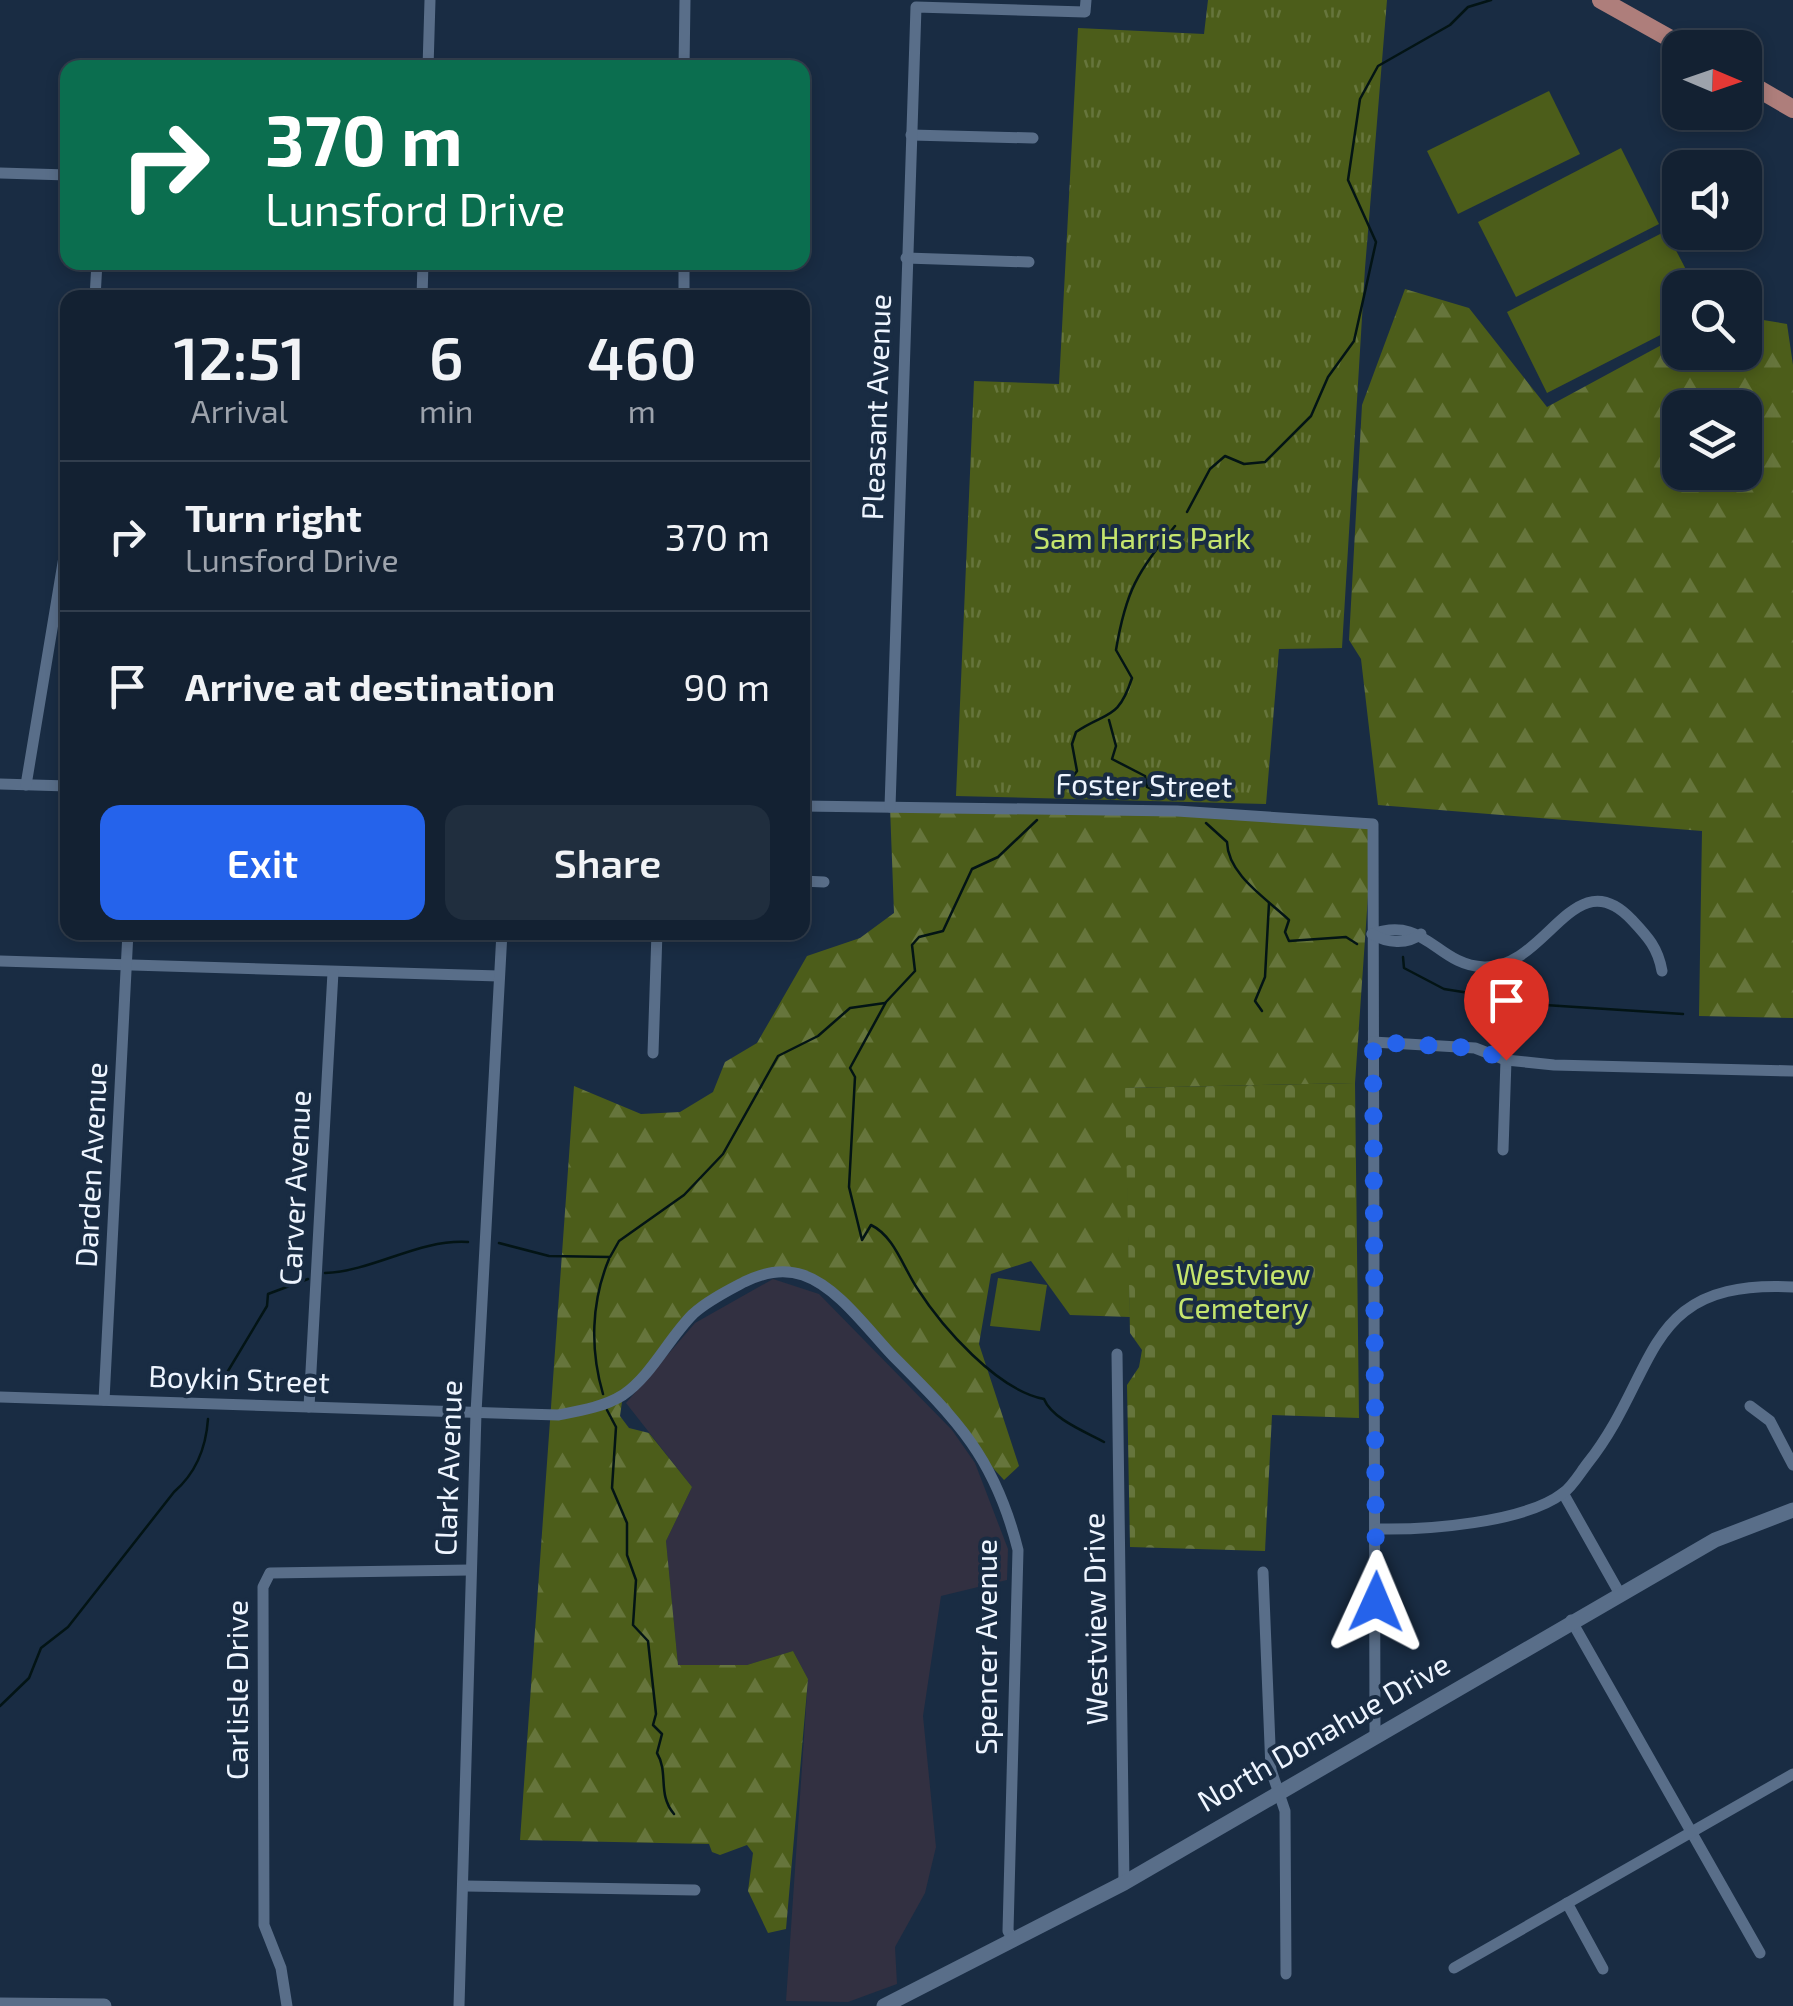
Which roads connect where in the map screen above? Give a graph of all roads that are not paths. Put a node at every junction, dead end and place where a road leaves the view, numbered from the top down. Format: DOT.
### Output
graph roads {
  1 [pos="430,0"];
  2 [pos="685,0"];
  3 [pos="1600,0"];
  4 [pos="1086,6"];
  5 [pos="1662,34"];
  6 [pos="428,60"];
  7 [pos="684,60"];
  8 [pos="1762,91"];
  9 [pos="1793,109"];
  10 [pos="911,135"];
  11 [pos="1033,138"];
  12 [pos="0,173"];
  13 [pos="60,175"];
  14 [pos="906,258"];
  15 [pos="1028,262"];
  16 [pos="60,582"];
  17 [pos="0,784"];
  18 [pos="26,785"];
  19 [pos="60,786"];
  20 [pos="810,806"];
  21 [pos="890,808"];
  22 [pos="810,881"];
  23 [pos="824,882"];
  24 [pos="1372,934"];
  25 [pos="128,940"];
  26 [pos="501,940"];
  27 [pos="657,940"];
  28 [pos="0,961"];
  29 [pos="127,965"];
  30 [pos="1662,971"];
  31 [pos="332,972"];
  32 [pos="499,976"];
  33 [pos="1373,1042"];
  34 [pos="653,1053"];
  35 [pos="1506,1060"];
  36 [pos="1793,1072"];
  37 [pos="1503,1150"];
  38 [pos="1793,1287"];
  39 [pos="1117,1354"];
  40 [pos="0,1397"];
  41 [pos="104,1400"];
  42 [pos="1750,1406"];
  43 [pos="309,1407"];
  44 [pos="476,1413"];
  45 [pos="1793,1465"];
  46 [pos="1563,1494"];
  47 [pos="1793,1510"];
  48 [pos="1378,1528"];
  49 [pos="470,1570"];
  50 [pos="1263,1572"];
  51 [pos="1620,1594"];
  52 [pos="1571,1620"];
  53 [pos="1375,1736"];
  54 [pos="1793,1774"];
  55 [pos="1277,1792"];
  56 [pos="1693,1831"];
  57 [pos="1124,1883"];
  58 [pos="465,1886"];
  59 [pos="696,1890"];
  60 [pos="1567,1903"];
  61 [pos="1013,1939"];
  62 [pos="1760,1954"];
  63 [pos="1454,1968"];
  64 [pos="1604,1969"];
  65 [pos="1286,1974"];
  66 [pos="0,2005"];
  67 [pos="39,2006"];
  68 [pos="104,2006"];
  69 [pos="287,2006"];
  70 [pos="459,2006"];
  71 [pos="884,2006"];
  1 -- 6 [label="street"];
  2 -- 7 [label="street"];
  3 -- 5 [label="main road"];
  4 -- 10 [label="street, Pleasant Avenue"];
  8 -- 9 [label="main road"];
  10 -- 11 [label="street"];
  10 -- 14 [label="street, Pleasant Avenue"];
  12 -- 13 [label="street"];
  14 -- 15 [label="street"];
  14 -- 21 [label="street, Pleasant Avenue"];
  16 -- 18 [label="street"];
  17 -- 18 [label="street"];
  18 -- 19 [label="street"];
  20 -- 21 [label="street, Foster Street"];
  21 -- 24 [label="street, Foster Street"];
  22 -- 23 [label="street"];
  24 -- 30 [label="street"];
  24 -- 33 [label="street"];
  25 -- 29 [label="street, Darden Avenue"];
  26 -- 32 [label="street, Clark Avenue"];
  27 -- 34 [label="street"];
  28 -- 29 [label="street"];
  29 -- 31 [label="street"];
  29 -- 41 [label="street, Darden Avenue"];
  31 -- 32 [label="street"];
  31 -- 43 [label="street, Carver Avenue"];
  32 -- 44 [label="street, Clark Avenue"];
  33 -- 35 [label="street"];
  33 -- 48 [label="street"];
  35 -- 36 [label="street"];
  35 -- 37 [label="street"];
  38 -- 46 [label="street"];
  39 -- 57 [label="street, Westview Drive"];
  40 -- 41 [label="street, Boykin Street"];
  41 -- 43 [label="street, Boykin Street"];
  42 -- 45 [label="street"];
  43 -- 44 [label="street, Boykin Street"];
  44 -- 49 [label="street, Clark Avenue"];
  44 -- 61 [label="street, Spencer Avenue"];
  46 -- 48 [label="street"];
  46 -- 51 [label="street"];
  47 -- 51 [label="street, North Donahue Drive"];
  48 -- 53 [label="street"];
  49 -- 58 [label="street, Clark Avenue"];
  49 -- 69 [label="street, Carlisle Drive"];
  50 -- 55 [label="street"];
  51 -- 52 [label="street, North Donahue Drive"];
  52 -- 53 [label="street, North Donahue Drive"];
  52 -- 56 [label="street"];
  53 -- 55 [label="street, North Donahue Drive"];
  54 -- 56 [label="street"];
  55 -- 57 [label="street, North Donahue Drive"];
  55 -- 65 [label="street"];
  56 -- 60 [label="street"];
  56 -- 62 [label="street"];
  57 -- 61 [label="street, North Donahue Drive"];
  58 -- 59 [label="street"];
  58 -- 70 [label="street, Clark Avenue"];
  60 -- 63 [label="street"];
  60 -- 64 [label="street"];
  61 -- 71 [label="street, North Donahue Drive"];
  66 -- 67 [label="street"];
  67 -- 68 [label="street"];
}
